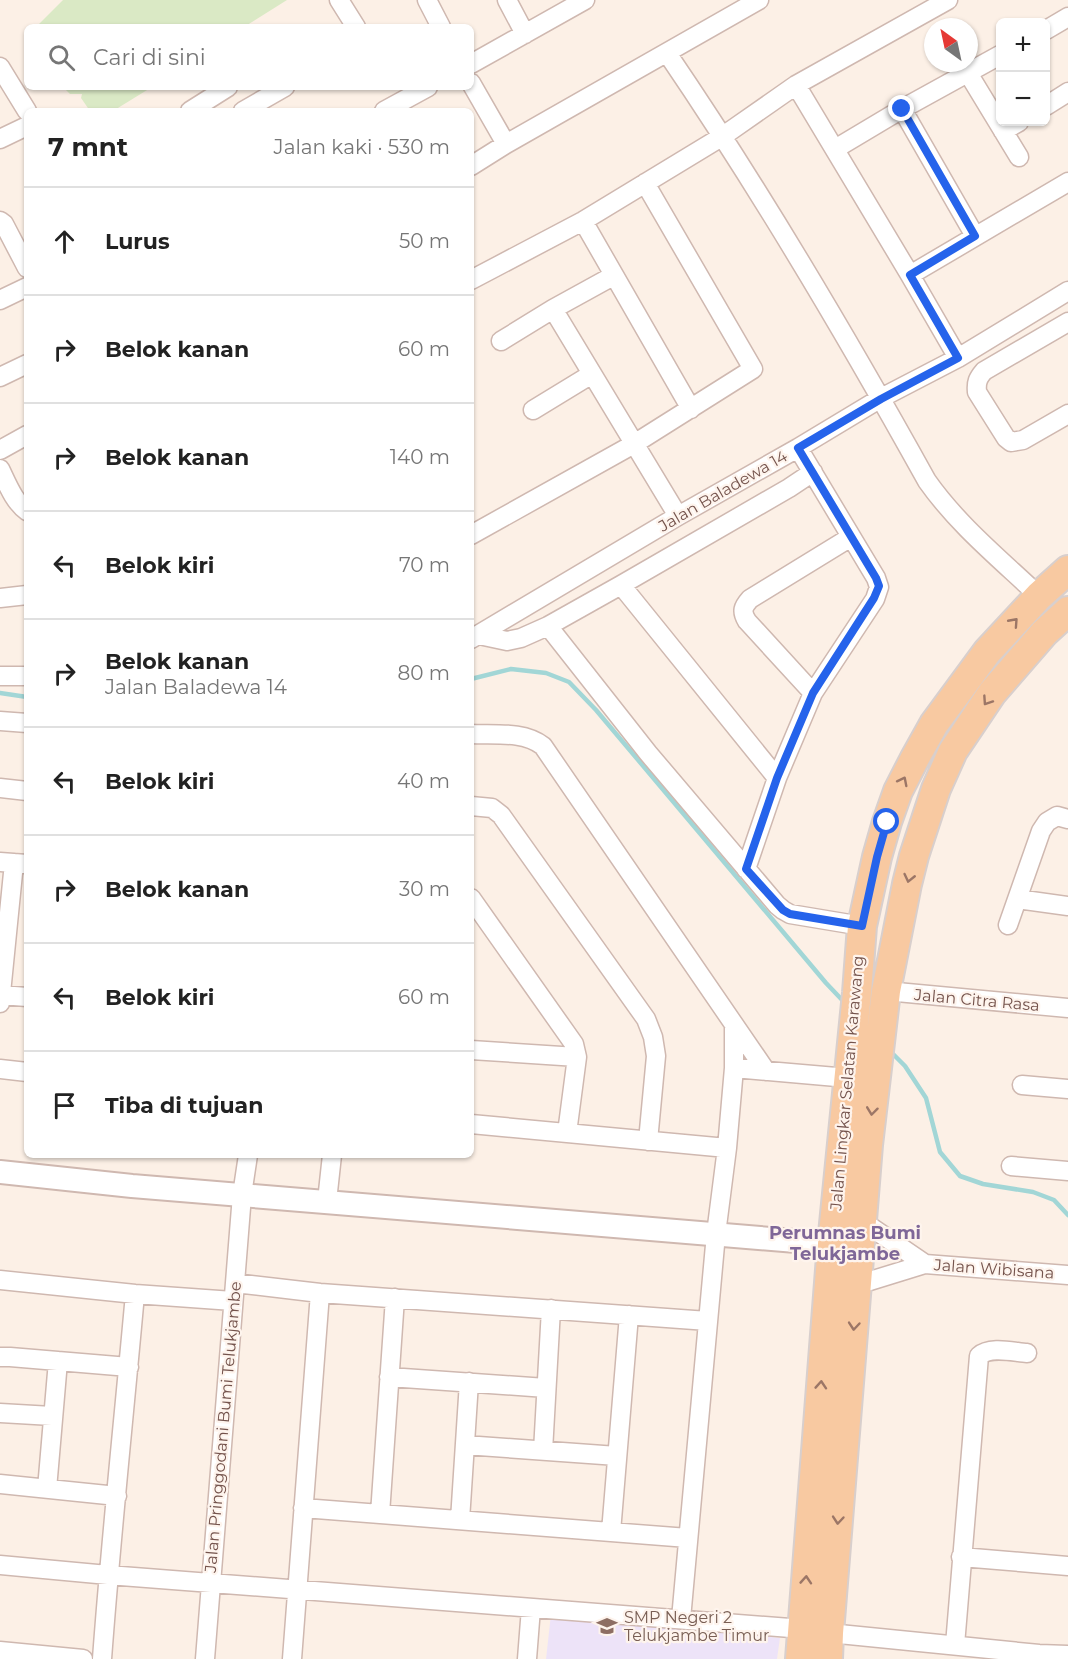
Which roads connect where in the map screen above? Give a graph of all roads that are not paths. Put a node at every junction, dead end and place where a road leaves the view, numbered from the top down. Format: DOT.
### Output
graph roads {
  1 [pos="339,0"];
  2 [pos="427,0"];
  3 [pos="507,0"];
  4 [pos="585,0"];
  5 [pos="759,0"];
  6 [pos="948,0"];
  7 [pos="1068,17"];
  8 [pos="354,24"];
  9 [pos="439,24"];
  10 [pos="1050,28"];
  11 [pos="525,34"];
  12 [pos="667,53"];
  13 [pos="996,57"];
  14 [pos="474,62"];
  15 [pos="0,68"];
  16 [pos="968,73"];
  17 [pos="796,85"];
  18 [pos="474,87"];
  19 [pos="223,90"];
  20 [pos="280,90"];
  21 [pos="414,90"];
  22 [pos="1068,92"];
  23 [pos="396,94"];
  24 [pos="1050,103"];
  25 [pos="25,108"];
  26 [pos="195,108"];
  27 [pos="248,108"];
  28 [pos="386,108"];
  29 [pos="902,109"];
  30 [pos="1012,126"];
  31 [pos="24,127"];
  32 [pos="1003,131"];
  33 [pos="723,136"];
  34 [pos="0,139"];
  35 [pos="506,144"];
  36 [pos="835,149"];
  37 [pos="1019,157"];
  38 [pos="474,164"];
  39 [pos="1068,182"];
  40 [pos="645,183"];
  41 [pos="0,221"];
  42 [pos="583,221"];
  43 [pos="975,236"];
  44 [pos="24,262"];
  45 [pos="910,275"];
  46 [pos="613,276"];
  47 [pos="474,278"];
  48 [pos="24,288"];
  49 [pos="1068,291"];
  50 [pos="0,300"];
  51 [pos="553,309"];
  52 [pos="1068,322"];
  53 [pos="501,341"];
  54 [pos="958,358"];
  55 [pos="24,365"];
  56 [pos="592,374"];
  57 [pos="0,377"];
  58 [pos="881,399"];
  59 [pos="692,408"];
  60 [pos="533,410"];
  61 [pos="1068,414"];
  62 [pos="24,437"];
  63 [pos="634,444"];
  64 [pos="798,448"];
  65 [pos="0,450"];
  66 [pos="0,469"];
  67 [pos="813,472"];
  68 [pos="24,508"];
  69 [pos="678,516"];
  70 [pos="474,533"];
  71 [pos="851,537"];
  72 [pos="1068,570"];
  73 [pos="621,585"];
  74 [pos="24,596"];
  75 [pos="1039,596"];
  76 [pos="0,598"];
  77 [pos="1068,611"];
  78 [pos="548,626"];
  79 [pos="475,637"];
  80 [pos="0,676"];
  81 [pos="24,676"];
  82 [pos="813,693"];
  83 [pos="0,721"];
  84 [pos="24,723"];
  85 [pos="474,734"];
  86 [pos="777,778"];
  87 [pos="0,788"];
  88 [pos="24,791"];
  89 [pos="474,806"];
  90 [pos="1068,819"];
  91 [pos="14,863"];
  92 [pos="746,869"];
  93 [pos="1017,899"];
  94 [pos="474,902"];
  95 [pos="1068,906"];
  96 [pos="1008,925"];
  97 [pos="862,926"];
  98 [pos="886,991"];
  99 [pos="24,997"];
  100 [pos="0,999"];
  101 [pos="1068,1008"];
  102 [pos="734,1025"];
  103 [pos="474,1050"];
  104 [pos="577,1057"];
  105 [pos="734,1068"];
  106 [pos="0,1069"];
  107 [pos="24,1071"];
  108 [pos="766,1071"];
  109 [pos="848,1078"];
  110 [pos="1022,1086"];
  111 [pos="1068,1089"];
  112 [pos="474,1124"];
  113 [pos="567,1133"];
  114 [pos="648,1141"];
  115 [pos="727,1148"];
  116 [pos="248,1158"];
  117 [pos="332,1158"];
  118 [pos="1011,1166"];
  119 [pos="1068,1171"];
  120 [pos="0,1172"];
  121 [pos="242,1195"];
  122 [pos="327,1201"];
  123 [pos="862,1221"];
  124 [pos="716,1234"];
  125 [pos="832,1244"];
  126 [pos="925,1264"];
  127 [pos="1066,1274"];
  128 [pos="0,1280"];
  129 [pos="857,1286"];
  130 [pos="234,1292"];
  131 [pos="320,1293"];
  132 [pos="135,1294"];
  133 [pos="395,1298"];
  134 [pos="551,1309"];
  135 [pos="629,1315"];
  136 [pos="708,1321"];
  137 [pos="1028,1353"];
  138 [pos="0,1357"];
  139 [pos="57,1361"];
  140 [pos="129,1366"];
  141 [pos="389,1377"];
  142 [pos="469,1382"];
  143 [pos="546,1388"];
  144 [pos="0,1413"];
  145 [pos="52,1416"];
  146 [pos="465,1445"];
  147 [pos="543,1450"];
  148 [pos="617,1456"];
  149 [pos="0,1484"];
  150 [pos="47,1489"];
  151 [pos="117,1497"];
  152 [pos="303,1508"];
  153 [pos="380,1514"];
  154 [pos="460,1520"];
  155 [pos="611,1532"];
  156 [pos="688,1538"];
  157 [pos="961,1557"];
  158 [pos="0,1565"];
  159 [pos="1068,1566"];
  160 [pos="108,1575"];
  161 [pos="211,1583"];
  162 [pos="297,1590"];
  163 [pos="531,1608"];
  164 [pos="681,1619"];
  165 [pos="820,1640"];
  166 [pos="955,1645"];
  167 [pos="0,1651"];
  168 [pos="1068,1655"];
  169 [pos="23,1656"];
  170 [pos="1039,1656"];
  171 [pos="83,1659"];
  172 [pos="102,1659"];
  173 [pos="205,1659"];
  174 [pos="291,1659"];
  175 [pos="527,1659"];
  176 [pos="800,1659"];
  1 -- 8 [label="street"];
  2 -- 9 [label="street"];
  3 -- 11 [label="street"];
  4 -- 11 [label="street"];
  5 -- 12 [label="street"];
  6 -- 17 [label="street"];
  7 -- 10 [label="street"];
  11 -- 14 [label="street"];
  12 -- 33 [label="street"];
  12 -- 35 [label="street"];
  13 -- 16 [label="street"];
  15 -- 25 [label="street"];
  16 -- 29 [label="street"];
  16 -- 32 [label="street"];
  17 -- 33 [label="street"];
  17 -- 36 [label="street"];
  18 -- 35 [label="street"];
  19 -- 26 [label="street"];
  20 -- 27 [label="street"];
  21 -- 23 [label="street"];
  22 -- 24 [label="street"];
  23 -- 28 [label="street"];
  29 -- 36 [label="street"];
  29 -- 43 [label="street"];
  30 -- 32 [label="street"];
  31 -- 34 [label="street"];
  32 -- 37 [label="street"];
  33 -- 40 [label="street"];
  33 -- 58 [label="street"];
  35 -- 38 [label="street"];
  36 -- 45 [label="street"];
  39 -- 43 [label="street"];
  40 -- 42 [label="street"];
  40 -- 59 [label="street"];
  41 -- 44 [label="street"];
  42 -- 46 [label="street"];
  42 -- 47 [label="street"];
  43 -- 45 [label="street"];
  45 -- 54 [label="street"];
  46 -- 51 [label="street"];
  46 -- 59 [label="street"];
  48 -- 50 [label="street"];
  49 -- 54 [label="street, Jalan Baladewa 14"];
  51 -- 53 [label="street"];
  51 -- 56 [label="street"];
  52 -- 61 [label="street"];
  54 -- 58 [label="street, Jalan Baladewa 14"];
  55 -- 57 [label="street"];
  56 -- 60 [label="street"];
  56 -- 63 [label="street"];
  58 -- 64 [label="street, Jalan Baladewa 14"];
  58 -- 75 [label="street"];
  59 -- 63 [label="street"];
  62 -- 65 [label="street"];
  63 -- 69 [label="street"];
  63 -- 70 [label="street"];
  64 -- 67 [label="street"];
  64 -- 69 [label="street, Jalan Baladewa 14"];
  66 -- 68 [label="street"];
  67 -- 71 [label="street"];
  67 -- 73 [label="street"];
  69 -- 79 [label="street, Jalan Baladewa 14"];
  71 -- 82 [label="street"];
  71 -- 82 [label="street"];
  72 -- 75 [label="main road, Jalan Lingkar Selatan Karawang"];
  73 -- 78 [label="street"];
  73 -- 86 [label="street"];
  74 -- 76 [label="street"];
  97 -- 75 [label="main road, Jalan Lingkar Selatan Karawang, one-way"];
  77 -- 98 [label="main road, Jalan Lingkar Selatan Karawang, one-way"];
  78 -- 79 [label="street"];
  78 -- 92 [label="street"];
  80 -- 81 [label="street"];
  82 -- 86 [label="street"];
  83 -- 84 [label="street"];
  85 -- 102 [label="street"];
  86 -- 92 [label="street"];
  87 -- 88 [label="street"];
  89 -- 114 [label="street"];
  90 -- 93 [label="street"];
  91 -- 100 [label="street"];
  92 -- 97 [label="street"];
  93 -- 95 [label="street"];
  93 -- 96 [label="street"];
  94 -- 104 [label="street"];
  97 -- 109 [label="main road, Jalan Lingkar Selatan Karawang"];
  98 -- 101 [label="street, Jalan Citra Rasa"];
  98 -- 123 [label="main road, Jalan Lingkar Selatan Karawang, one-way"];
  99 -- 100 [label="street"];
  102 -- 105 [label="street"];
  102 -- 108 [label="street"];
  103 -- 104 [label="street"];
  104 -- 113 [label="street"];
  105 -- 108 [label="street"];
  105 -- 115 [label="street"];
  106 -- 107 [label="street"];
  108 -- 109 [label="street"];
  109 -- 125 [label="main road, Jalan Lingkar Selatan Karawang"];
  110 -- 111 [label="street"];
  112 -- 113 [label="street"];
  113 -- 114 [label="street"];
  114 -- 115 [label="street"];
  115 -- 124 [label="street"];
  116 -- 121 [label="street, Jalan Pringgodani Bumi Telukjambe"];
  117 -- 122 [label="street"];
  118 -- 119 [label="street"];
  120 -- 121 [label="street"];
  121 -- 122 [label="street"];
  121 -- 130 [label="street, Jalan Pringgodani Bumi Telukjambe"];
  122 -- 124 [label="street"];
  123 -- 126 [label="street"];
  123 -- 129 [label="main road, Jalan Lingkar Selatan Karawang"];
  124 -- 125 [label="street"];
  124 -- 136 [label="street"];
  165 -- 125 [label="main road, Jalan Lingkar Selatan Karawang, one-way"];
  126 -- 127 [label="street, Jalan Wibisana"];
  126 -- 129 [label="street"];
  128 -- 132 [label="street"];
  129 -- 165 [label="main road, Jalan Lingkar Selatan Karawang, one-way"];
  130 -- 131 [label="street"];
  130 -- 132 [label="street"];
  130 -- 161 [label="street, Jalan Pringgodani Bumi Telukjambe"];
  131 -- 133 [label="street"];
  131 -- 152 [label="street"];
  132 -- 140 [label="street"];
  133 -- 134 [label="street"];
  133 -- 141 [label="street"];
  134 -- 135 [label="street"];
  134 -- 143 [label="street"];
  135 -- 136 [label="street"];
  135 -- 148 [label="street"];
  136 -- 156 [label="street"];
  137 -- 157 [label="street"];
  138 -- 139 [label="street"];
  139 -- 140 [label="street"];
  139 -- 145 [label="street"];
  140 -- 151 [label="street"];
  141 -- 142 [label="street"];
  141 -- 153 [label="street"];
  142 -- 143 [label="street"];
  142 -- 146 [label="street"];
  143 -- 147 [label="street"];
  144 -- 145 [label="street"];
  145 -- 150 [label="street"];
  146 -- 147 [label="street"];
  146 -- 154 [label="street"];
  147 -- 148 [label="street"];
  148 -- 155 [label="street"];
  149 -- 150 [label="street"];
  150 -- 151 [label="street"];
  151 -- 160 [label="street"];
  152 -- 153 [label="street"];
  152 -- 162 [label="street"];
  153 -- 154 [label="street"];
  154 -- 155 [label="street"];
  155 -- 156 [label="street"];
  156 -- 164 [label="street"];
  157 -- 159 [label="street"];
  157 -- 166 [label="street"];
  158 -- 160 [label="street"];
  160 -- 161 [label="street"];
  160 -- 172 [label="street"];
  161 -- 162 [label="street"];
  161 -- 173 [label="street, Jalan Pringgodani Bumi Telukjambe"];
  162 -- 163 [label="street"];
  162 -- 174 [label="street"];
  163 -- 164 [label="street"];
  163 -- 175 [label="street"];
  164 -- 165 [label="street"];
  165 -- 166 [label="street"];
  165 -- 176 [label="main road, Jalan Lingkar Selatan Karawang"];
  166 -- 170 [label="street"];
  167 -- 169 [label="street"];
  168 -- 170 [label="street"];
  169 -- 171 [label="street"];
}
